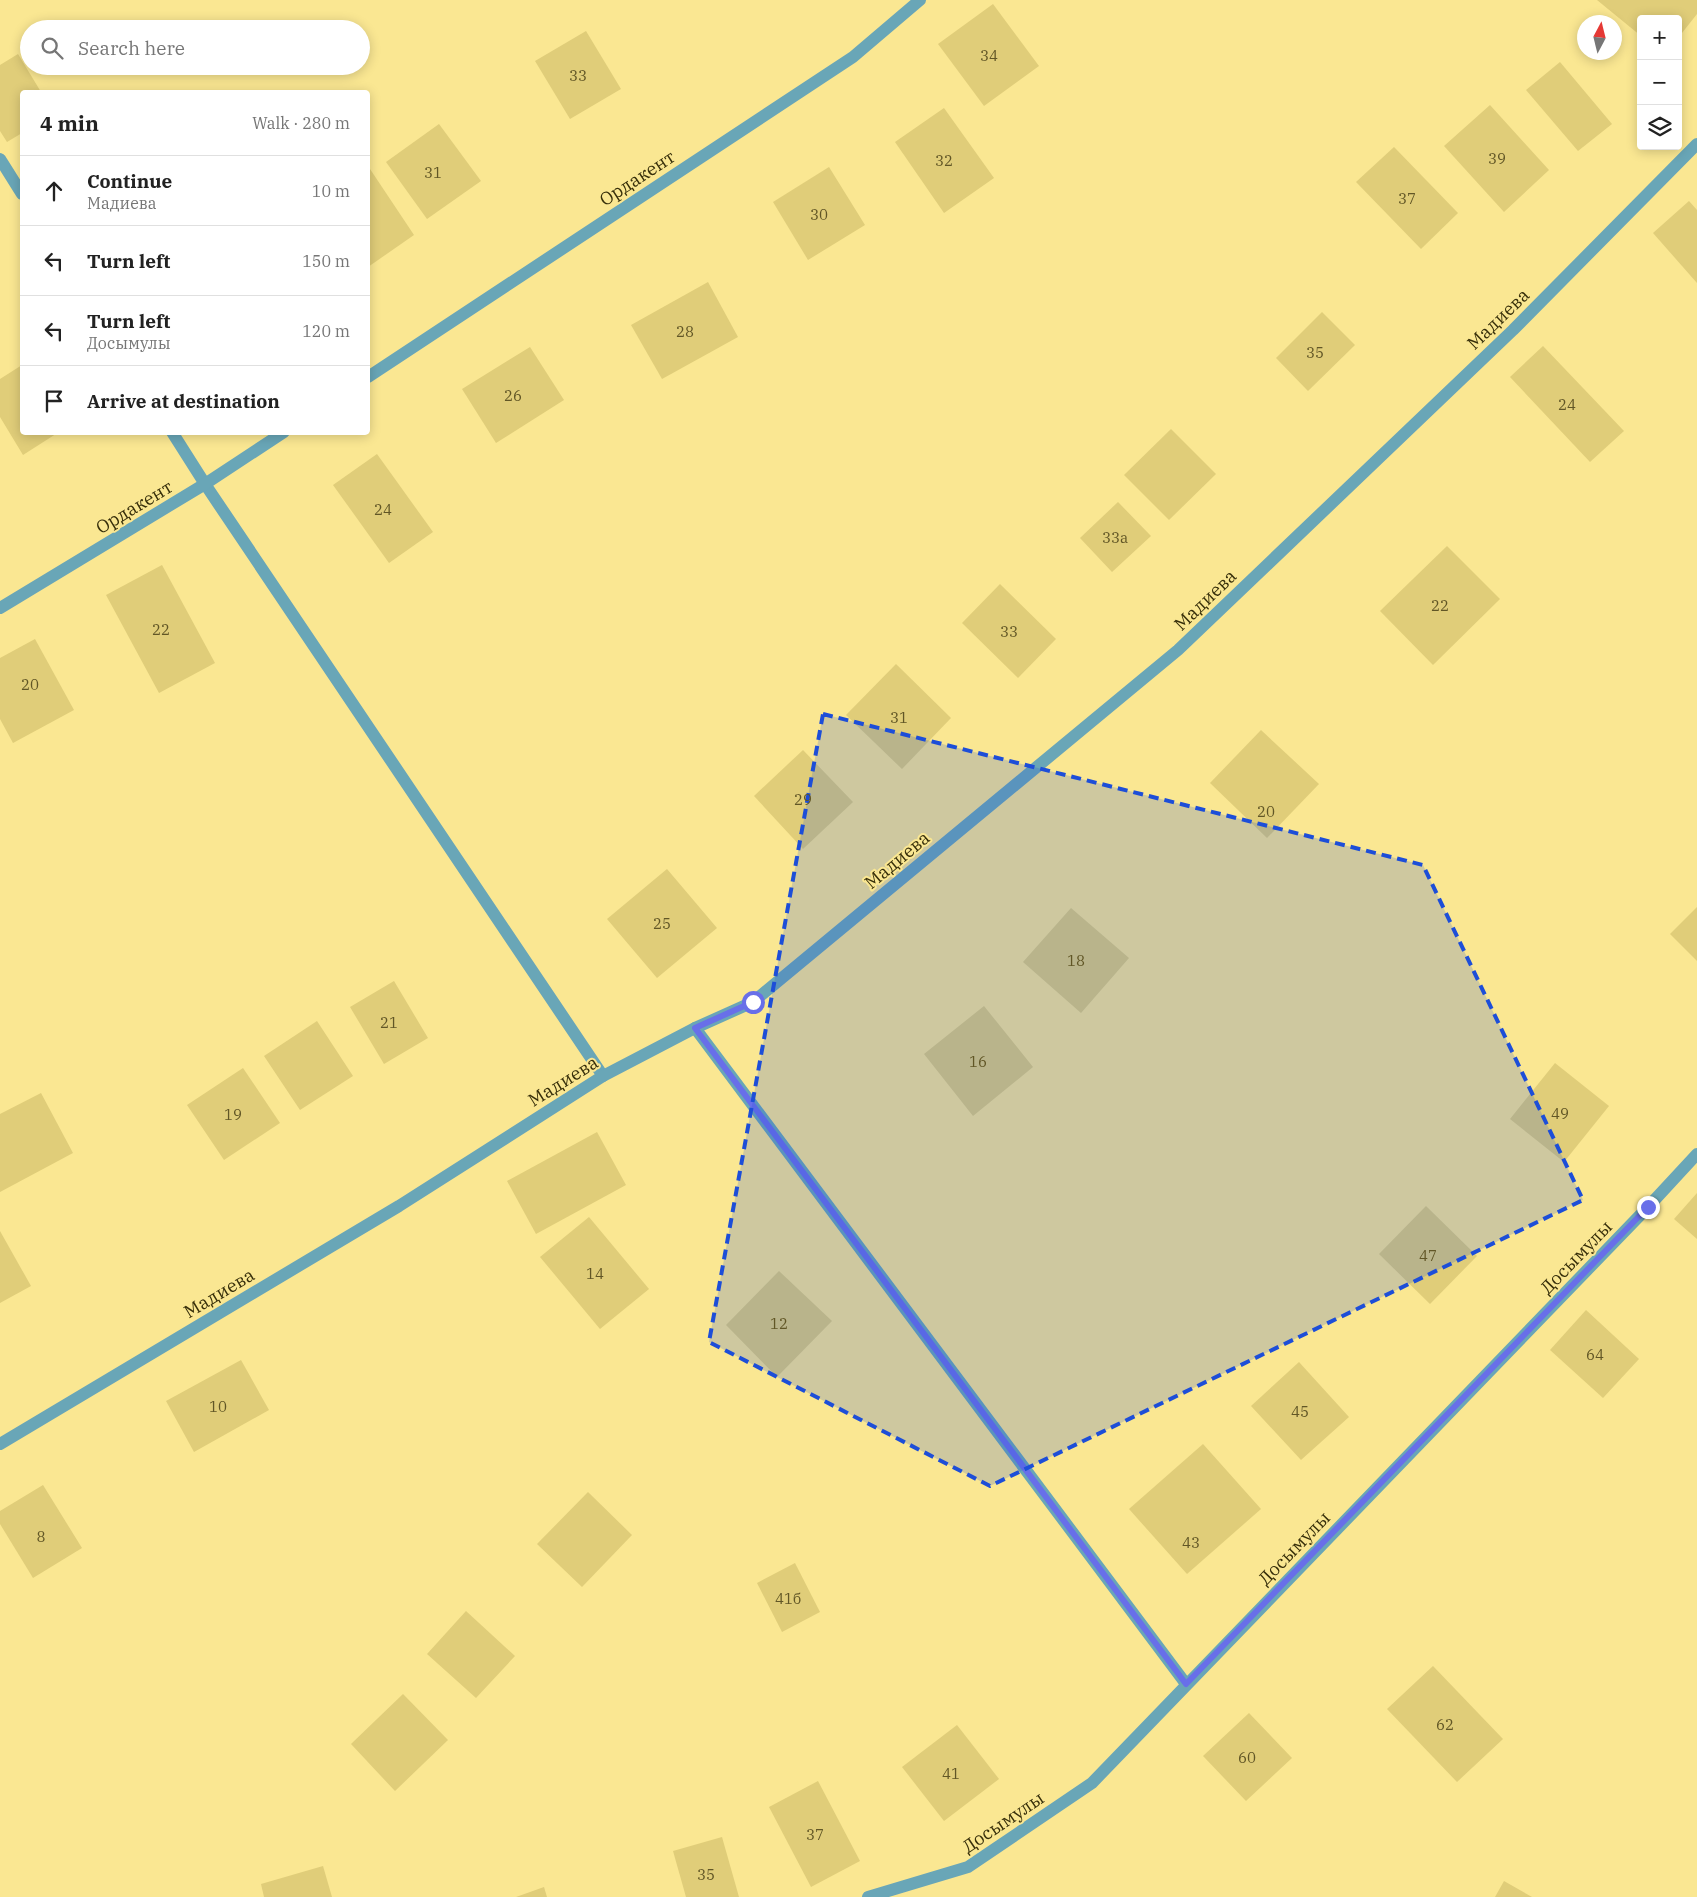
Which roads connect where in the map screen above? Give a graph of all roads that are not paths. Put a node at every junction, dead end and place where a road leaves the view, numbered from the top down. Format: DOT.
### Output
graph roads {
  1 [pos="920,0"];
  2 [pos="1697,144"];
  3 [pos="0,159"];
  4 [pos="20,191"];
  5 [pos="370,376"];
  6 [pos="174,435"];
  7 [pos="279,435"];
  8 [pos="205,484"];
  9 [pos="0,608"];
  10 [pos="695,1028"];
  11 [pos="603,1076"];
  12 [pos="1697,1154"];
  13 [pos="0,1444"];
  14 [pos="1186,1684"];
  15 [pos="868,1897"];
  1 -- 5 [label="street, Ордакент"];
  2 -- 10 [label="street, Мадиева"];
  3 -- 4 [label="street"];
  6 -- 8 [label="street"];
  7 -- 8 [label="street, Ордакент"];
  8 -- 9 [label="street, Ордакент"];
  8 -- 11 [label="street"];
  10 -- 11 [label="street, Мадиева"];
  10 -- 14 [label="street"];
  11 -- 13 [label="street, Мадиева"];
  12 -- 14 [label="street, Досымулы"];
  14 -- 15 [label="street, Досымулы"];
}
